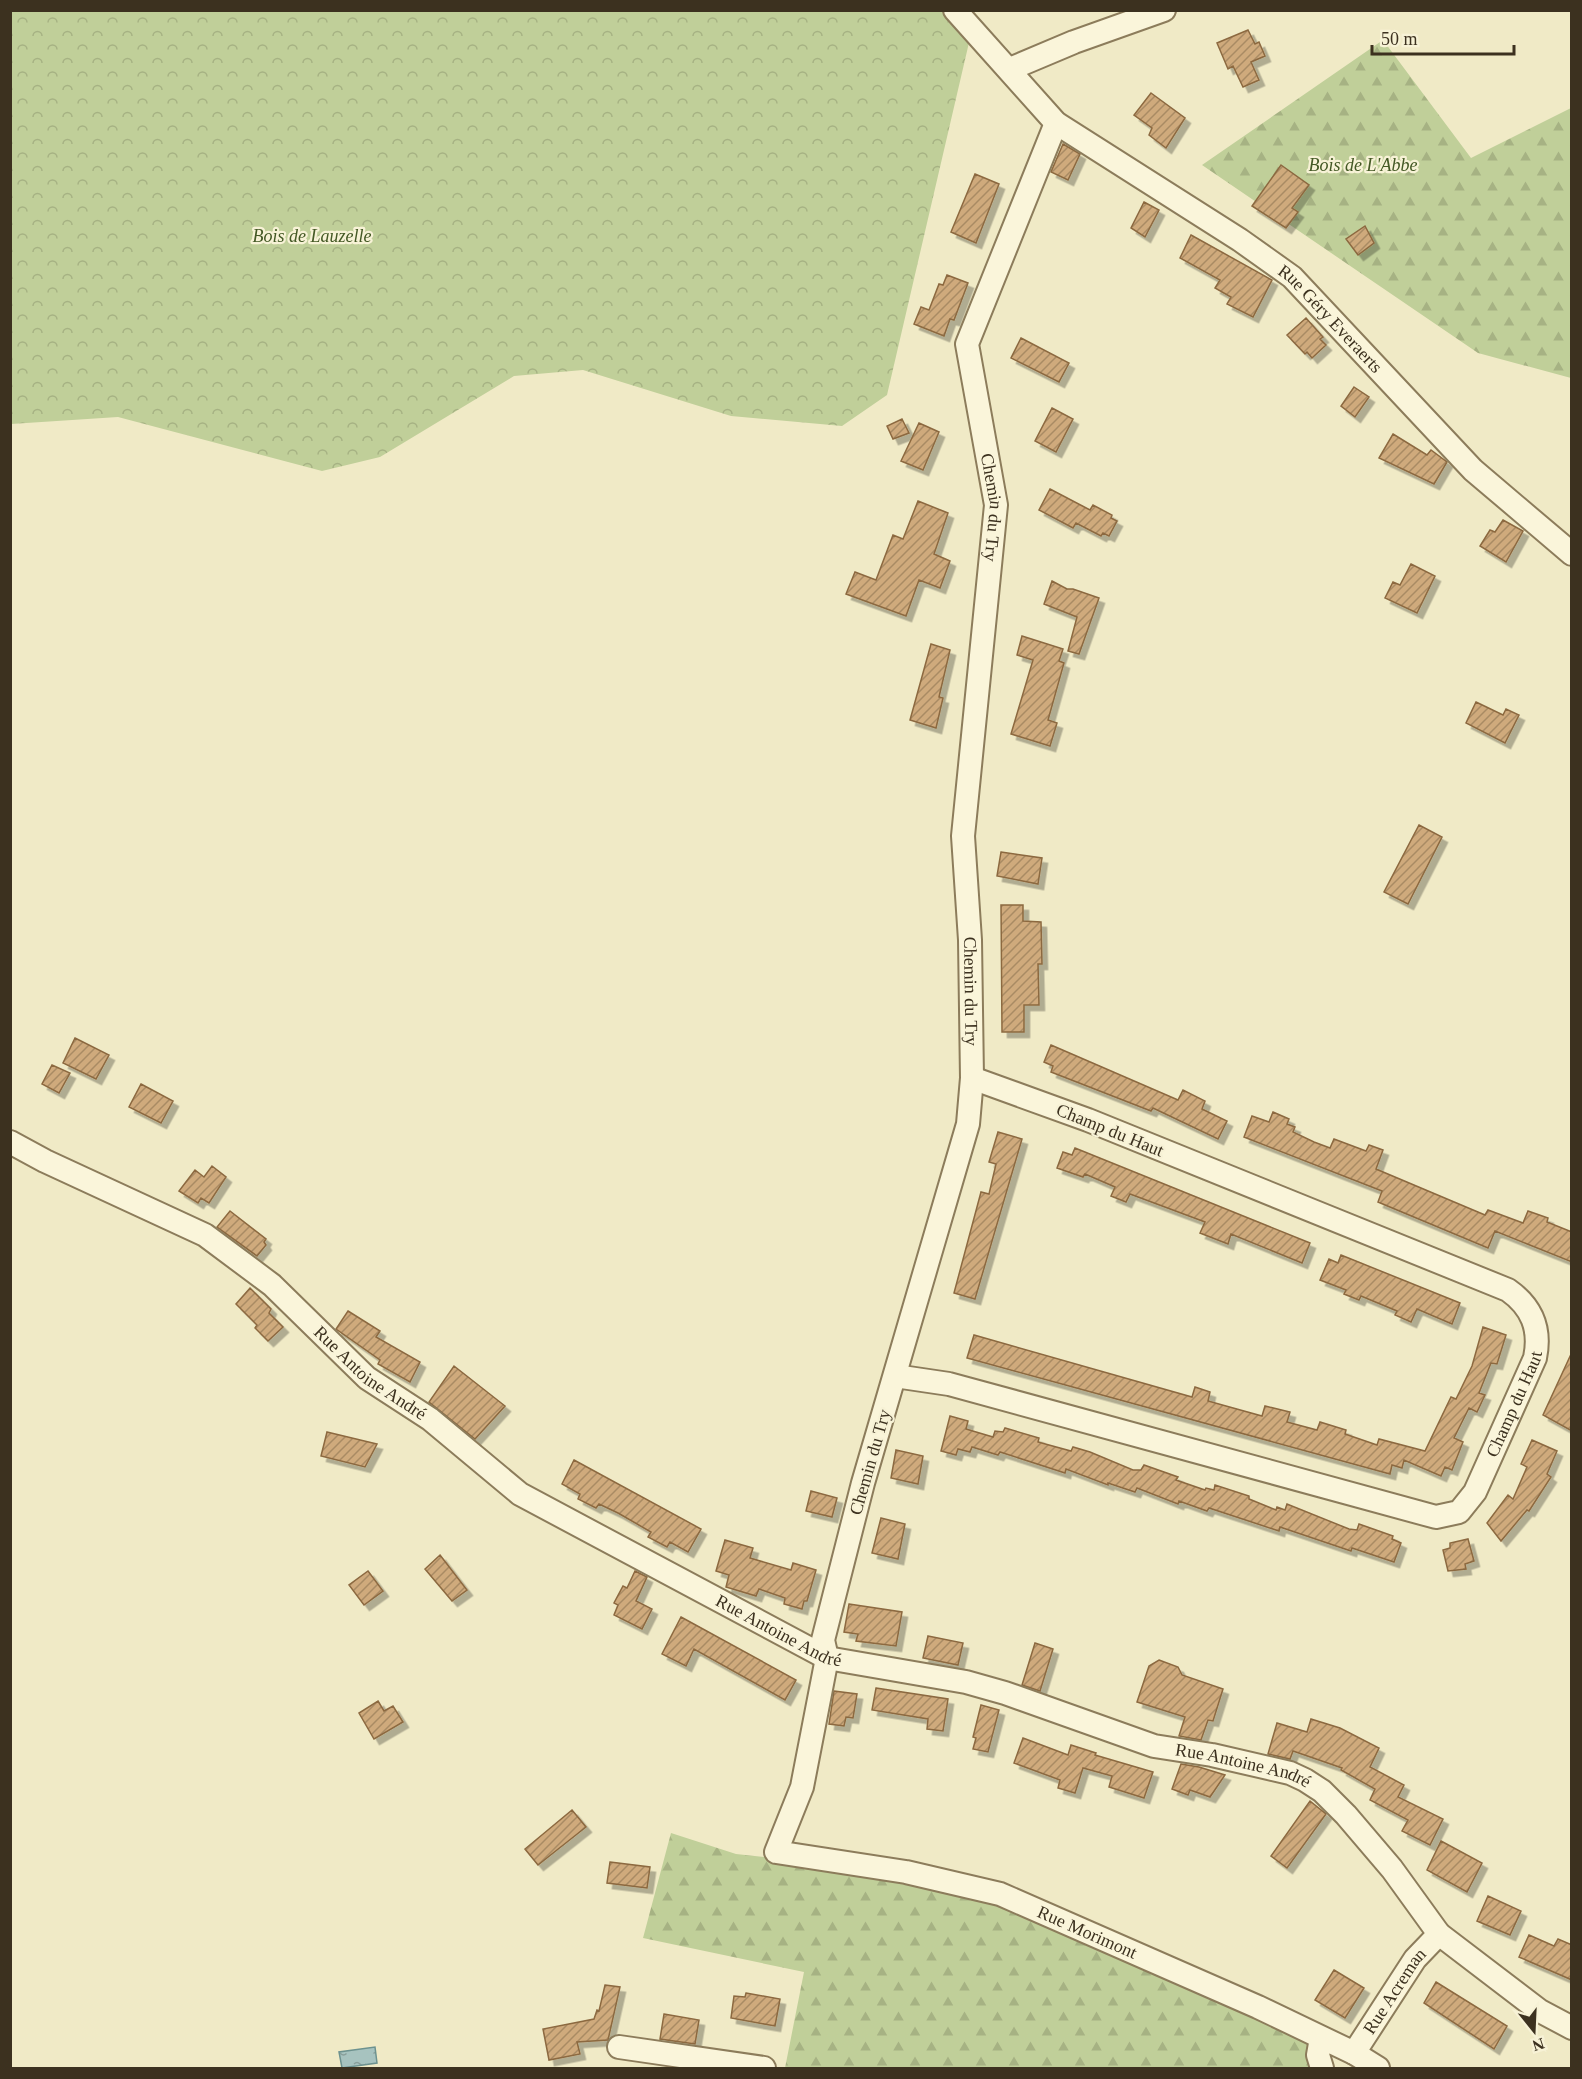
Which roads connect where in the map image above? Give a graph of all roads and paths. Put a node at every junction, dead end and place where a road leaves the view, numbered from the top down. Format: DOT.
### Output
graph roads {
  1 [pos="955,10"];
  2 [pos="1164,10"];
  3 [pos="1010,69"];
  4 [pos="1056,123"];
  5 [pos="1572,554"];
  6 [pos="972,1078"];
  7 [pos="10,1142"];
  8 [pos="895,1376"];
  9 [pos="827,1658"];
  10 [pos="776,1852"];
  11 [pos="1439,1934"];
  12 [pos="1572,2028"];
  13 [pos="1321,2038"];
  14 [pos="619,2048"];
  15 [pos="1354,2053"];
  16 [pos="764,2068"];
  17 [pos="1322,2068"];
  18 [pos="1378,2068"];
  1 -- 3 [label="street, Rue Géry Everaerts"];
  2 -- 3 [label="street"];
  3 -- 4 [label="street, Rue Géry Everaerts"];
  4 -- 5 [label="street, Rue Géry Everaerts"];
  4 -- 6 [label="street, Chemin du Try"];
  6 -- 8 [label="street, Chemin du Try"];
  6 -- 8 [label="street, Champ du Haut"];
  7 -- 9 [label="street, Rue Antoine André"];
  8 -- 9 [label="street, Chemin du Try"];
  9 -- 10 [label="street, Chemin du Try"];
  9 -- 11 [label="street, Rue Antoine André"];
  10 -- 13 [label="street, Rue Morimont"];
  11 -- 12 [label="street, Rue Antoine André"];
  11 -- 15 [label="street, Rue Acreman"];
  13 -- 15 [label="street, Rue Morimont"];
  13 -- 17 [label="street"];
  14 -- 16 [label="street"];
  15 -- 18 [label="street, Rue Morimont"];
}
